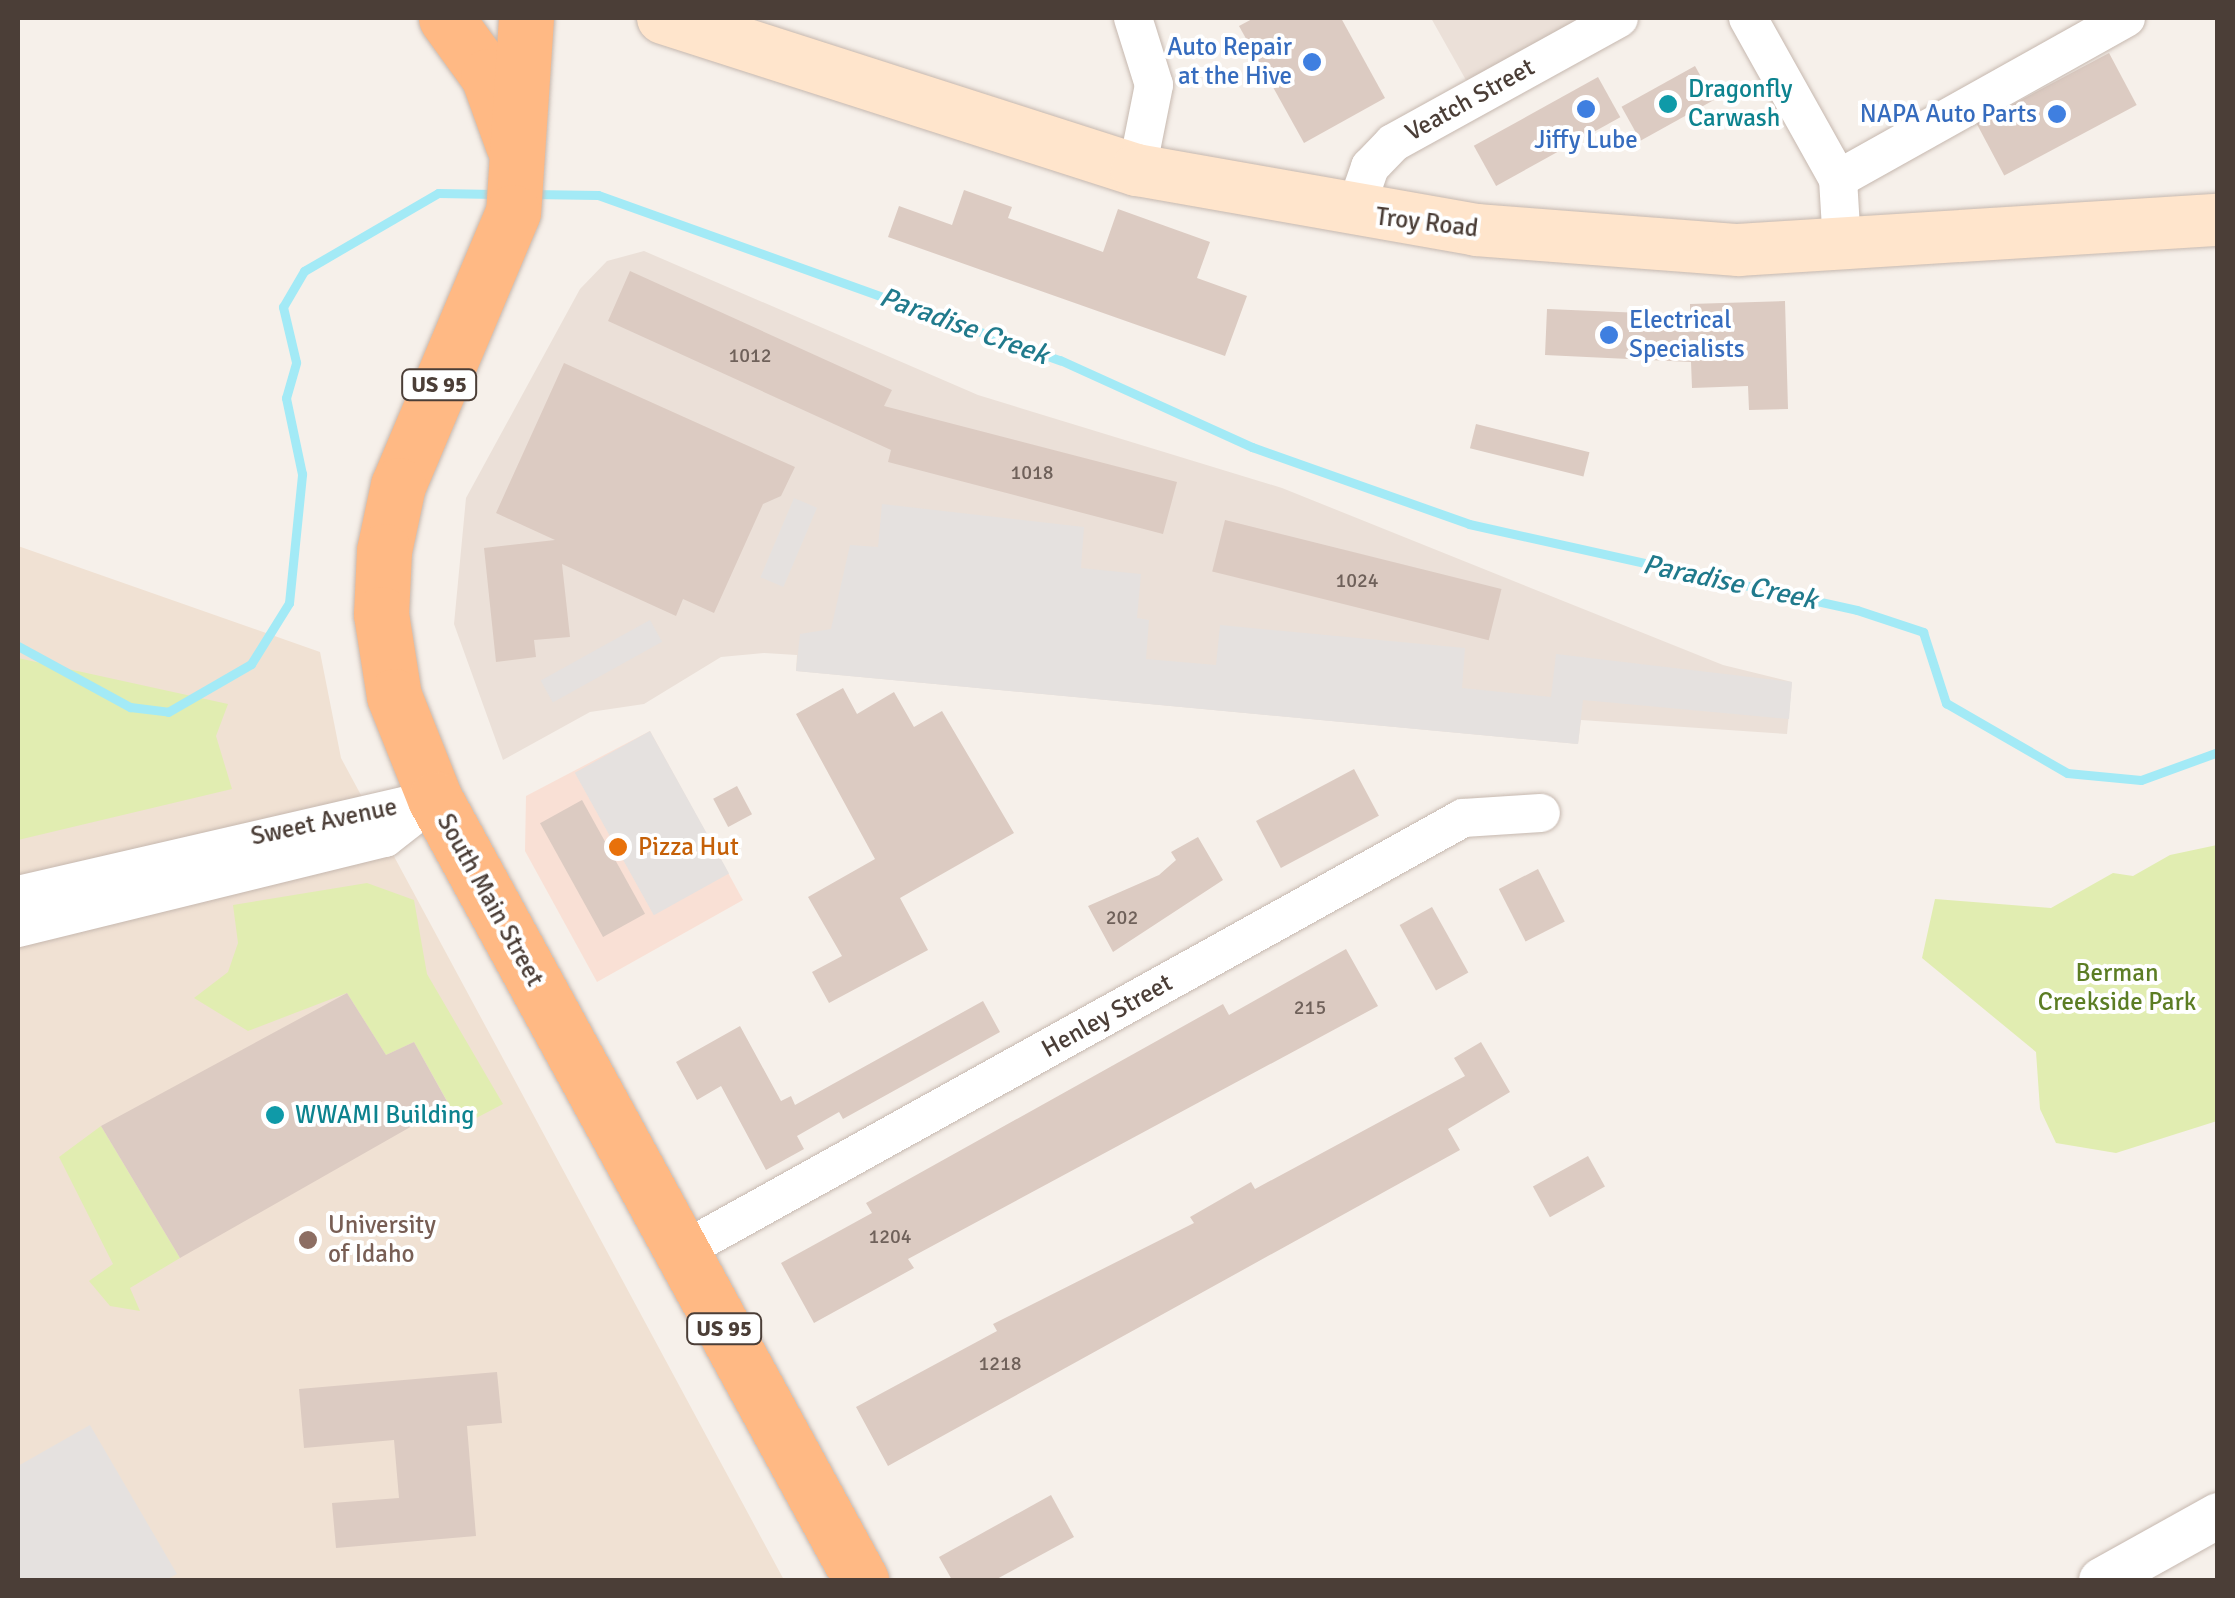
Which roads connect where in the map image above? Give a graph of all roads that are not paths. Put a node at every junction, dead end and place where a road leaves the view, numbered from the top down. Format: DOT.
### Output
graph roads {
  1 [pos="446,18"];
  2 [pos="526,18"];
  3 [pos="663,18"];
  4 [pos="1133,18"];
  5 [pos="1619,18"];
  6 [pos="1748,18"];
  7 [pos="2126,18"];
  8 [pos="1137,170"];
  9 [pos="1838,179"];
  10 [pos="515,192"];
  11 [pos="1354,214"];
  12 [pos="2218,220"];
  13 [pos="1842,245"];
  14 [pos="435,799"];
  15 [pos="1542,813"];
  16 [pos="18,894"];
  17 [pos="18,928"];
  18 [pos="682,1252"];
  19 [pos="2218,1515"];
  20 [pos="861,1580"];
  21 [pos="2101,1580"];
  1 -- 10 [label="highway"];
  2 -- 10 [label="highway, South Main Street / US 95"];
  3 -- 8 [label="main road, Troy Road"];
  4 -- 8 [label="street"];
  5 -- 11 [label="street, Veatch Street"];
  6 -- 9 [label="street"];
  7 -- 9 [label="street"];
  8 -- 11 [label="main road, Troy Road"];
  9 -- 13 [label="street"];
  10 -- 14 [label="highway, South Main Street / US 95"];
  11 -- 13 [label="main road, Troy Road"];
  12 -- 13 [label="main road, Troy Road"];
  14 -- 16 [label="street, Sweet Avenue"];
  14 -- 17 [label="street, Sweet Avenue"];
  14 -- 18 [label="highway, South Main Street / US 95"];
  15 -- 18 [label="street, Henley Street"];
  18 -- 20 [label="highway, South Main Street / US 95"];
  19 -- 21 [label="street"];
}
